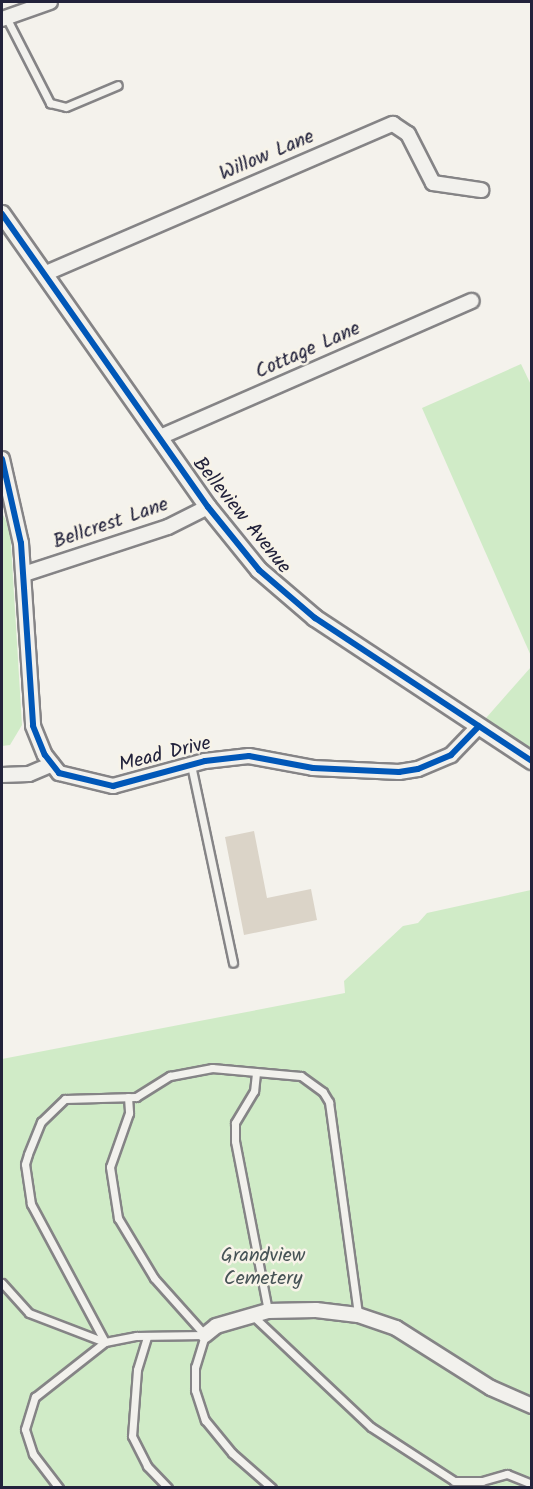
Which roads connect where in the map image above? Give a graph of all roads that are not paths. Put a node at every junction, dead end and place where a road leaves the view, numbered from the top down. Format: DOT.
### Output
graph roads {
  1 [pos="50,2"];
  2 [pos="4,18"];
  3 [pos="118,85"];
  4 [pos="481,190"];
  5 [pos="2,214"];
  6 [pos="44,274"];
  7 [pos="472,301"];
  8 [pos="160,438"];
  9 [pos="2,459"];
  10 [pos="208,507"];
  11 [pos="24,574"];
  12 [pos="479,726"];
  13 [pos="531,761"];
  14 [pos="52,764"];
  15 [pos="190,765"];
  16 [pos="2,775"];
  17 [pos="233,963"];
  18 [pos="256,1073"];
  19 [pos="128,1097"];
  20 [pos="2,1283"];
  21 [pos="268,1311"];
  22 [pos="252,1315"];
  23 [pos="358,1315"];
  24 [pos="205,1335"];
  25 [pos="147,1337"];
  26 [pos="105,1342"];
  27 [pos="531,1406"];
  28 [pos="531,1484"];
  29 [pos="59,1488"];
  30 [pos="168,1488"];
  31 [pos="272,1488"];
  32 [pos="523,1488"];
  1 -- 2 [label="street"];
  2 -- 3 [label="lane"];
  4 -- 6 [label="street, Willow Lane"];
  5 -- 6 [label="street, Belleview Avenue"];
  6 -- 8 [label="street, Belleview Avenue"];
  7 -- 8 [label="street, Cottage Lane"];
  8 -- 10 [label="street, Belleview Avenue"];
  9 -- 11 [label="street"];
  10 -- 11 [label="street, Bellcrest Lane"];
  10 -- 12 [label="street, Belleview Avenue"];
  11 -- 14 [label="street"];
  12 -- 13 [label="street, Belleview Avenue"];
  12 -- 15 [label="street, Mead Drive"];
  14 -- 15 [label="street, Mead Drive"];
  14 -- 16 [label="street"];
  15 -- 17 [label="lane"];
  18 -- 19 [label="lane"];
  18 -- 21 [label="lane"];
  18 -- 23 [label="lane"];
  19 -- 24 [label="lane"];
  19 -- 26 [label="lane"];
  20 -- 26 [label="lane"];
  21 -- 22 [label="street"];
  21 -- 23 [label="street"];
  22 -- 24 [label="street"];
  22 -- 28 [label="lane"];
  23 -- 27 [label="street"];
  24 -- 25 [label="lane"];
  24 -- 31 [label="lane"];
  25 -- 26 [label="lane"];
  25 -- 30 [label="lane"];
  26 -- 29 [label="lane"];
  28 -- 32 [label="lane"];
}
